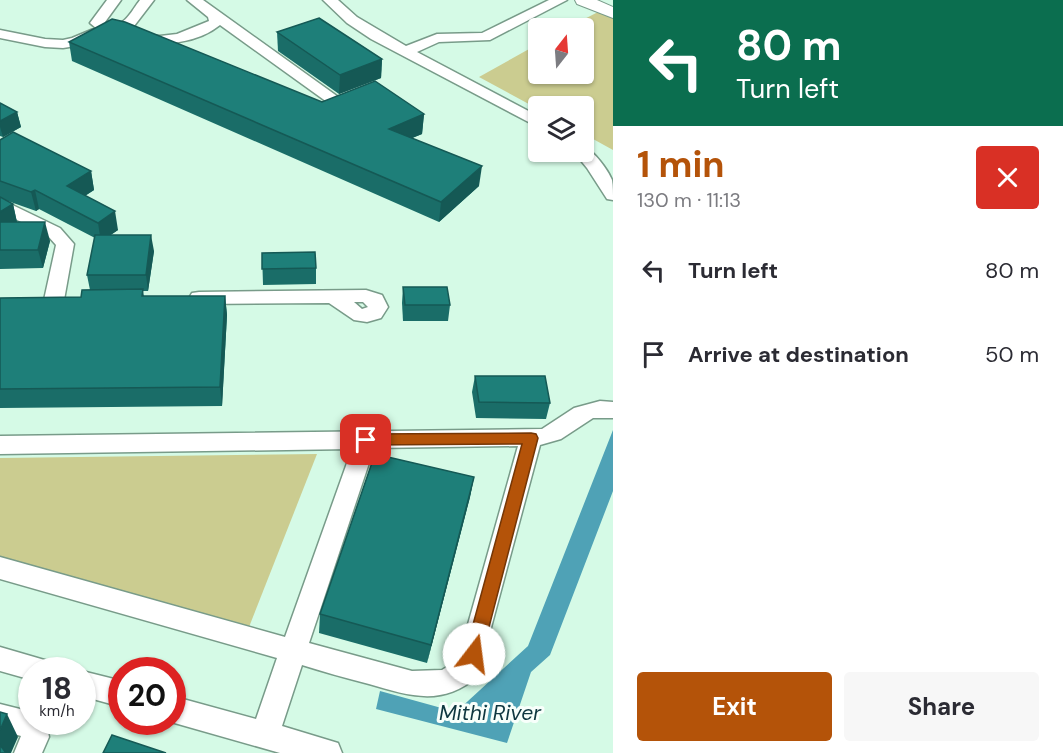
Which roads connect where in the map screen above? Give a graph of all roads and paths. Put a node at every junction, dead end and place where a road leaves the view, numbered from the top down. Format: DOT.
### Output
graph roads {
  1 [pos="114,0"];
  2 [pos="147,0"];
  3 [pos="194,0"];
  4 [pos="330,0"];
  5 [pos="560,0"];
  6 [pos="583,0"];
  7 [pos="600,0"];
  8 [pos="613,5"];
  9 [pos="613,13"];
  10 [pos="212,21"];
  11 [pos="94,28"];
  12 [pos="121,30"];
  13 [pos="1,40"];
  14 [pos="405,52"];
  15 [pos="340,104"];
  16 [pos="528,117"];
  17 [pos="591,162"];
  18 [pos="613,195"];
  19 [pos="0,204"];
  20 [pos="332,296"];
  21 [pos="182,298"];
  22 [pos="54,300"];
  23 [pos="78,300"];
  24 [pos="33,301"];
  25 [pos="613,410"];
  26 [pos="531,438"];
  27 [pos="366,440"];
  28 [pos="0,445"];
  29 [pos="0,567"];
  30 [pos="293,651"];
  31 [pos="0,659"];
  32 [pos="18,664"];
  33 [pos="186,713"];
  34 [pos="0,717"];
  35 [pos="265,735"];
  36 [pos="28,753"];
  37 [pos="328,753"];
  1 -- 11 [label="street"];
  2 -- 12 [label="street"];
  3 -- 10 [label="street"];
  4 -- 14 [label="street"];
  5 -- 14 [label="street"];
  6 -- 9 [label="main road"];
  7 -- 8 [label="main road"];
  10 -- 12 [label="street"];
  10 -- 15 [label="street"];
  11 -- 12 [label="street"];
  11 -- 13 [label="street"];
  14 -- 16 [label="street"];
  17 -- 18 [label="street"];
  19 -- 22 [label="street"];
  20 -- 21 [label="street"];
  22 -- 23 [label="street"];
  22 -- 24 [label="street"];
  25 -- 26 [label="street"];
  26 -- 27 [label="street"];
  26 -- 30 [label="street"];
  27 -- 28 [label="street"];
  27 -- 30 [label="street"];
  29 -- 30 [label="street"];
  30 -- 35 [label="street"];
  31 -- 32 [label="street"];
  33 -- 35 [label="street"];
  34 -- 36 [label="street"];
  35 -- 37 [label="street"];
}
